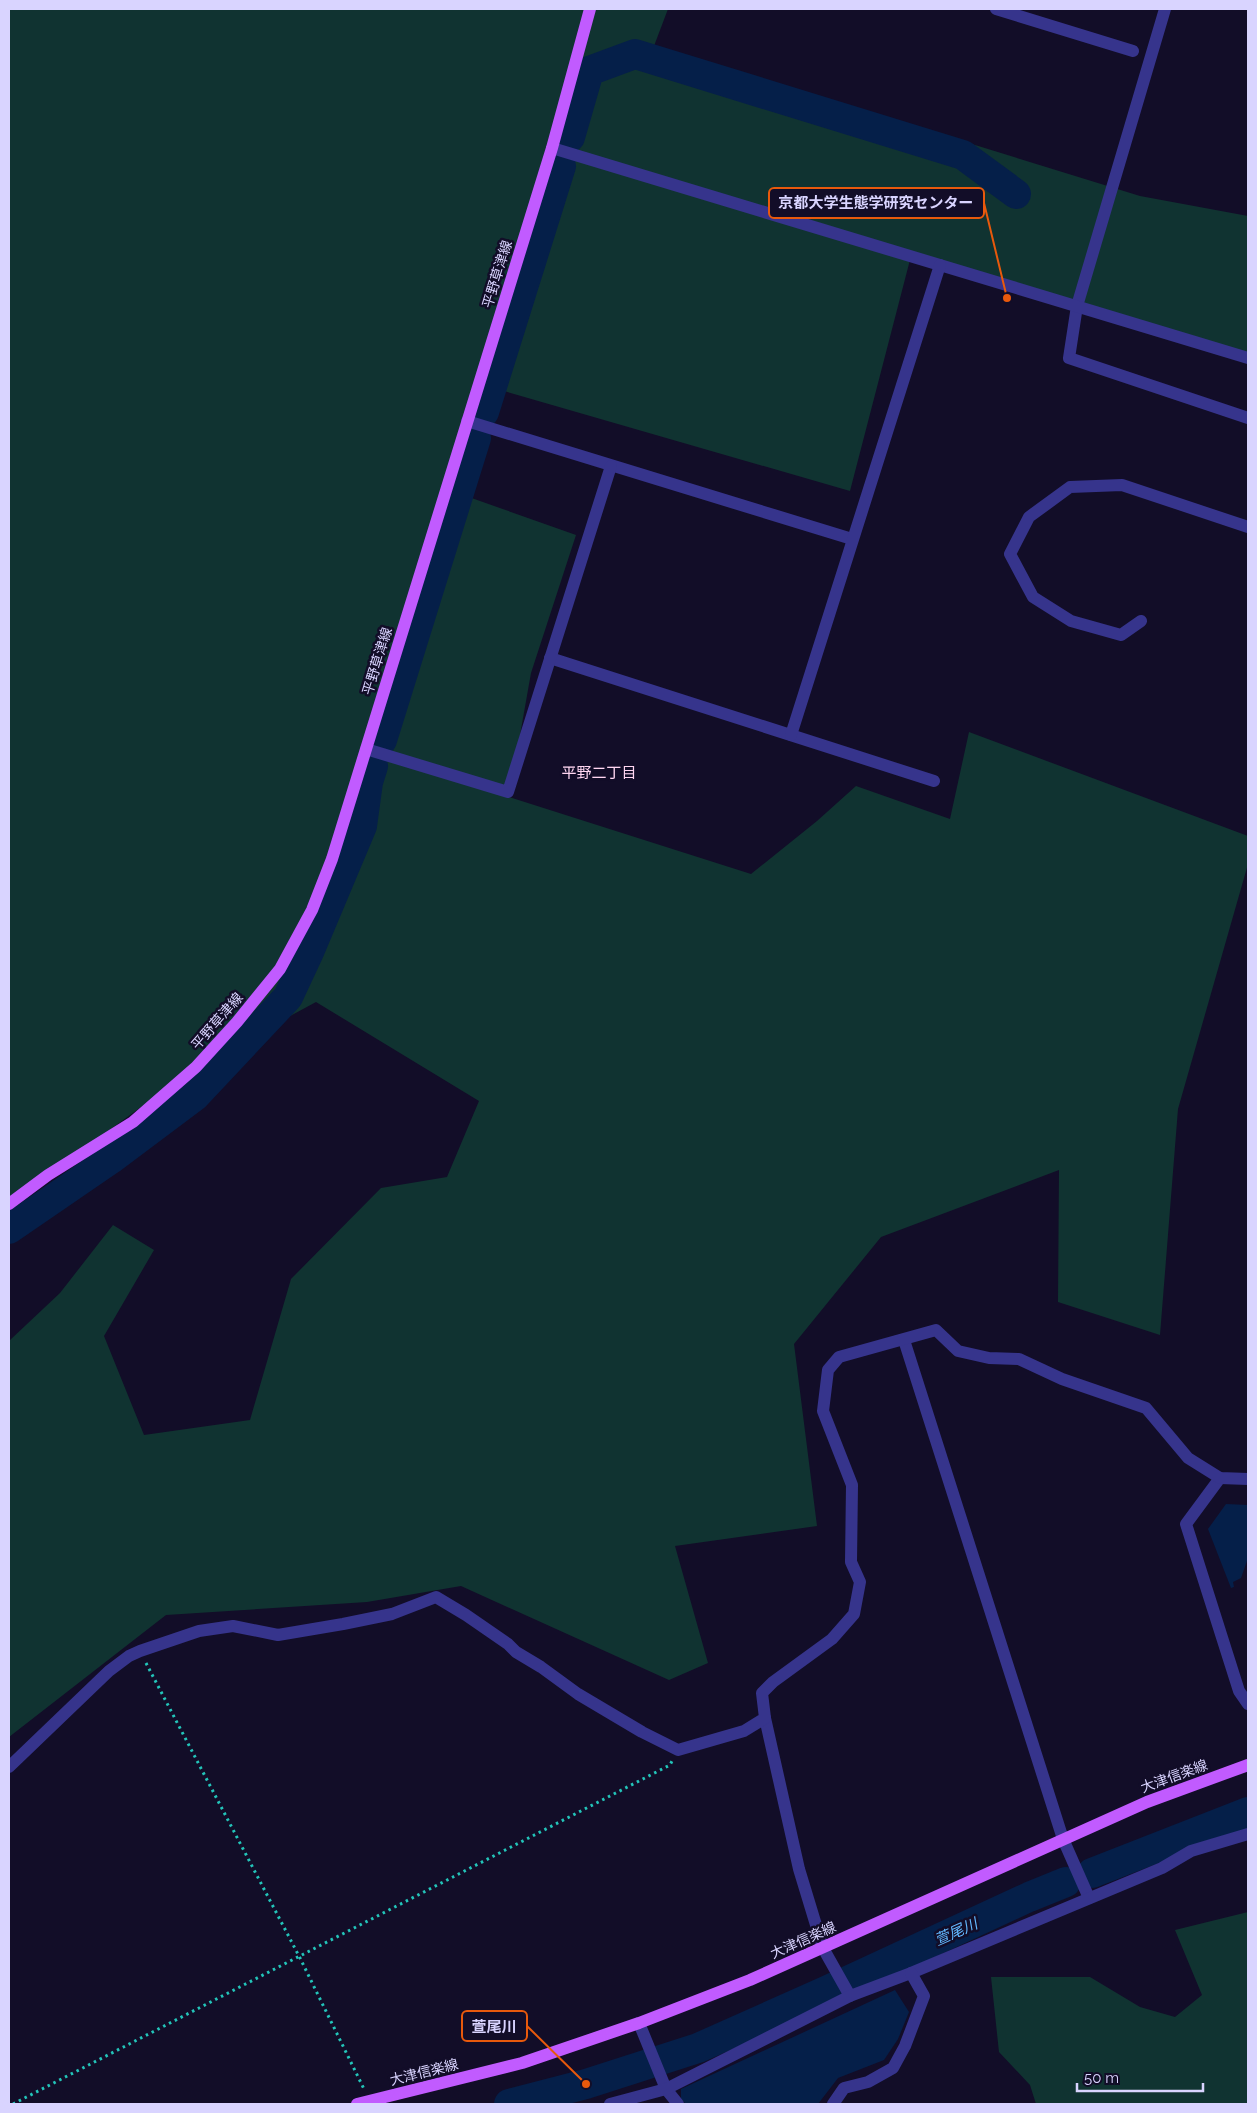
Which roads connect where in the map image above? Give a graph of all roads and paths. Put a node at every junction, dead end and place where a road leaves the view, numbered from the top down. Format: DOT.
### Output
graph roads {
  1 [pos="590,9"];
  2 [pos="996,9"];
  3 [pos="1165,9"];
  4 [pos="1133,52"];
  5 [pos="552,148"];
  6 [pos="940,265"];
  7 [pos="1077,306"];
  8 [pos="1248,358"];
  9 [pos="1248,418"];
  10 [pos="467,422"];
  11 [pos="611,466"];
  12 [pos="1248,527"];
  13 [pos="852,539"];
  14 [pos="1141,620"];
  15 [pos="550,658"];
  16 [pos="791,735"];
  17 [pos="366,749"];
  18 [pos="934,781"];
  19 [pos="9,1204"];
  20 [pos="904,1340"];
  21 [pos="1220,1478"];
  22 [pos="1248,1479"];
  23 [pos="140,1651"];
  24 [pos="1248,1704"];
  25 [pos="765,1718"];
  26 [pos="678,1750"];
  27 [pos="1248,1765"];
  28 [pos="9,1767"];
  29 [pos="1248,1834"];
  30 [pos="1063,1839"];
  31 [pos="1087,1893"];
  32 [pos="823,1948"];
  33 [pos="300,1958"];
  34 [pos="911,1973"];
  35 [pos="850,1995"];
  36 [pos="639,2023"];
  37 [pos="663,2083"];
  38 [pos="364,2103"];
  39 [pos="13,2104"];
  40 [pos="610,2104"];
  41 [pos="678,2104"];
  42 [pos="833,2104"];
  1 -- 5 [label="main road, 平野草津線"];
  2 -- 4 [label="street"];
  3 -- 7 [label="street"];
  5 -- 6 [label="street"];
  5 -- 10 [label="main road, 平野草津線"];
  6 -- 7 [label="street"];
  6 -- 13 [label="street"];
  7 -- 8 [label="street"];
  7 -- 9 [label="street"];
  10 -- 11 [label="street"];
  10 -- 17 [label="main road, 平野草津線"];
  11 -- 13 [label="street"];
  11 -- 15 [label="street"];
  12 -- 14 [label="street"];
  13 -- 16 [label="street"];
  15 -- 16 [label="street"];
  15 -- 17 [label="street"];
  16 -- 18 [label="street"];
  17 -- 19 [label="main road, 平野草津線"];
  20 -- 21 [label="street"];
  20 -- 25 [label="street"];
  20 -- 30 [label="street"];
  21 -- 22 [label="street"];
  21 -- 24 [label="street"];
  23 -- 26 [label="street"];
  23 -- 28 [label="street"];
  23 -- 33 [label="path"];
  25 -- 26 [label="street"];
  25 -- 32 [label="street"];
  26 -- 33 [label="path"];
  27 -- 30 [label="main road, 大津信楽線"];
  29 -- 31 [label="street"];
  30 -- 31 [label="street"];
  30 -- 32 [label="main road, 大津信楽線"];
  31 -- 34 [label="street"];
  32 -- 35 [label="street"];
  32 -- 36 [label="main road, 大津信楽線"];
  33 -- 38 [label="path"];
  33 -- 39 [label="path"];
  34 -- 35 [label="street"];
  34 -- 42 [label="street"];
  35 -- 37 [label="street"];
  36 -- 37 [label="street"];
  36 -- 38 [label="main road, 大津信楽線"];
  37 -- 40 [label="street"];
  37 -- 41 [label="street"];
}
